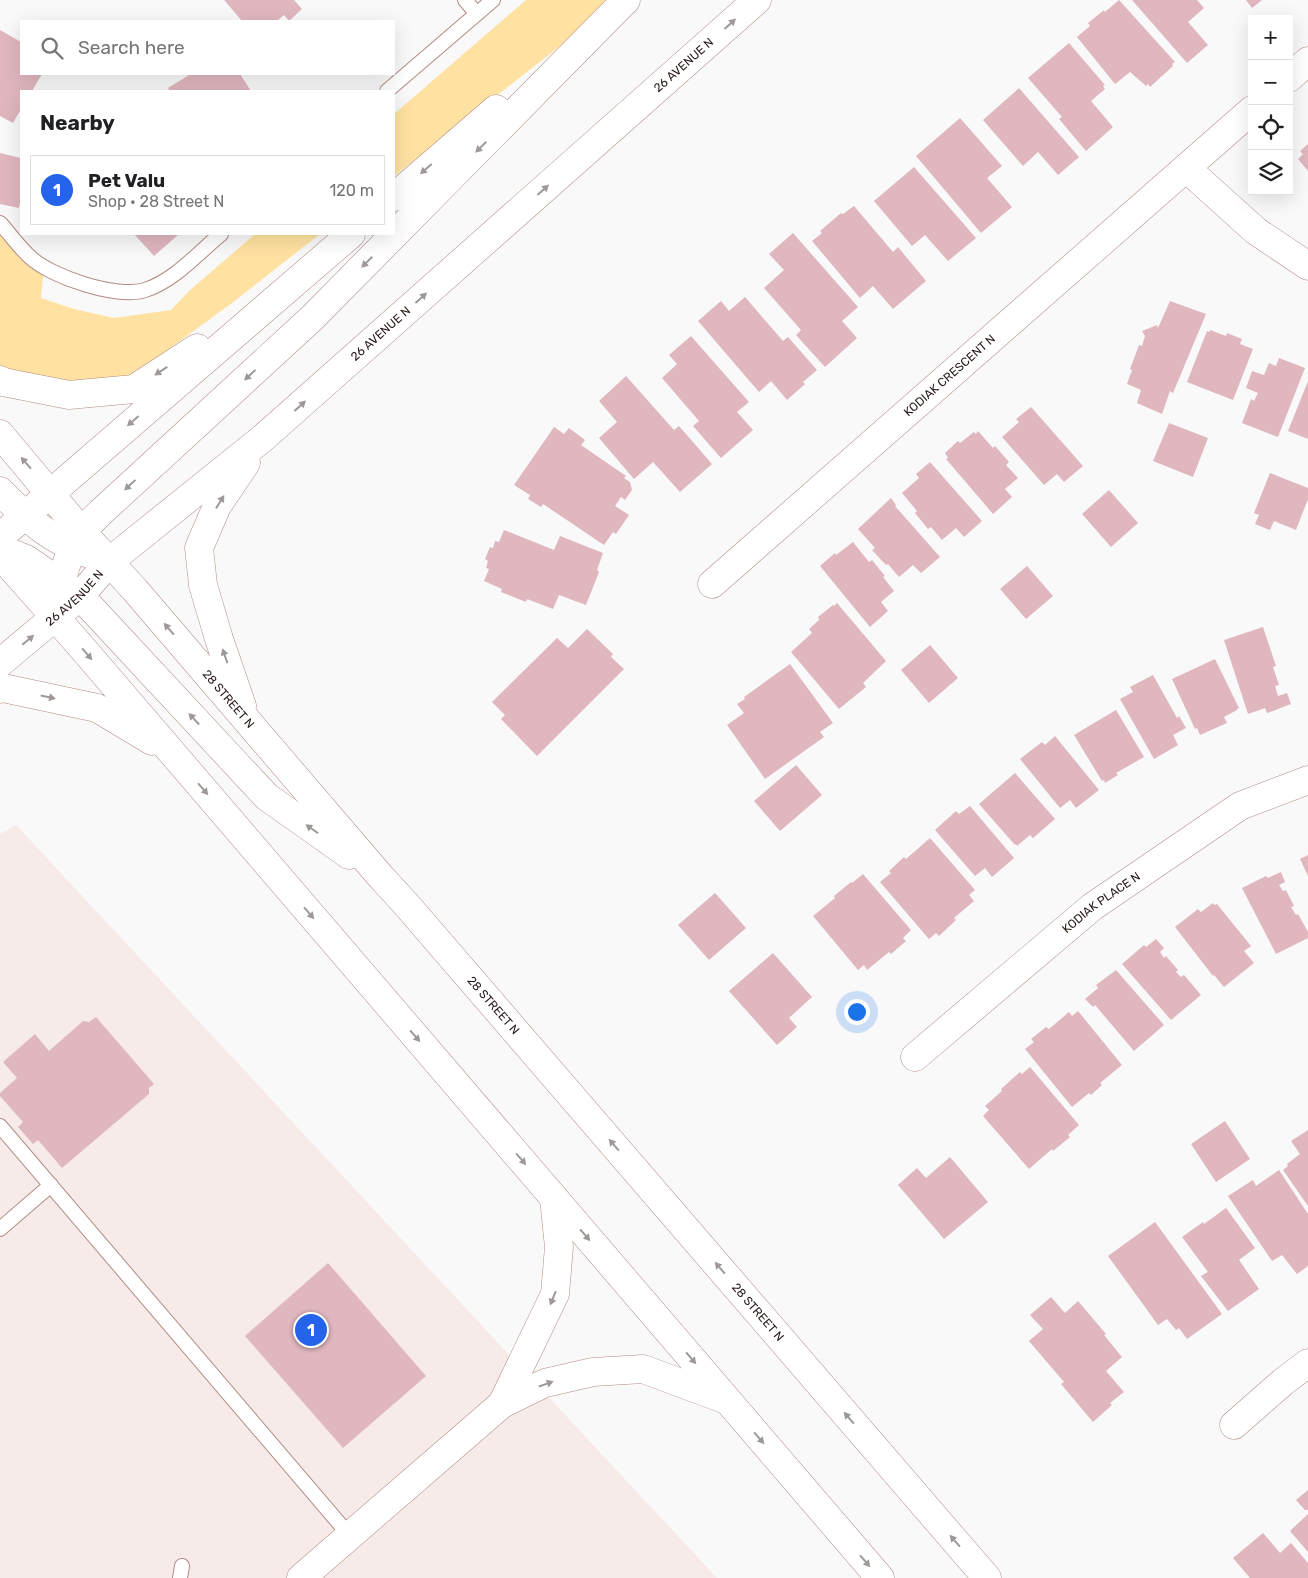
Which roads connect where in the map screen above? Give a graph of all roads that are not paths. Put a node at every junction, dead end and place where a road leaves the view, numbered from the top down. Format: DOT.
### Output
graph roads {
  1 [pos="465,0"];
  2 [pos="493,0"];
  3 [pos="622,0"];
  4 [pos="626,0"];
  5 [pos="757,0"];
  6 [pos="477,14"];
  7 [pos="1308,61"];
  8 [pos="1293,74"];
  9 [pos="388,90"];
  10 [pos="1248,114"];
  11 [pos="1186,168"];
  12 [pos="395,196"];
  13 [pos="0,223"];
  14 [pos="395,234"];
  15 [pos="220,235"];
  16 [pos="350,235"];
  17 [pos="394,235"];
  18 [pos="1308,266"];
  19 [pos="290,286"];
  20 [pos="0,380"];
  21 [pos="0,434"];
  22 [pos="263,438"];
  23 [pos="0,491"];
  24 [pos="51,493"];
  25 [pos="33,523"];
  26 [pos="0,537"];
  27 [pos="78,540"];
  28 [pos="0,549"];
  29 [pos="110,561"];
  30 [pos="10,569"];
  31 [pos="712,584"];
  32 [pos="70,589"];
  33 [pos="55,617"];
  34 [pos="0,663"];
  35 [pos="0,689"];
  36 [pos="247,719"];
  37 [pos="172,752"];
  38 [pos="1308,780"];
  39 [pos="381,877"];
  40 [pos="915,1057"];
  41 [pos="0,1126"];
  42 [pos="51,1185"];
  43 [pos="554,1198"];
  44 [pos="0,1229"];
  45 [pos="1308,1363"];
  46 [pos="728,1401"];
  47 [pos="502,1404"];
  48 [pos="1234,1425"];
  49 [pos="350,1536"];
  50 [pos="301,1578"];
  51 [pos="880,1578"];
  52 [pos="987,1578"];
  1 -- 6 [label="lane"];
  2 -- 6 [label="lane"];
  3 -- 12 [label="main road, one-way"];
  4 -- 14 [label="main road, one-way"];
  22 -- 5 [label="main road, 26 AVENUE N, one-way"];
  6 -- 9 [label="lane"];
  7 -- 8 [label="main road"];
  10 -- 11 [label="main road, KODIAK CRESCENT N"];
  11 -- 18 [label="main road"];
  11 -- 31 [label="main road, KODIAK CRESCENT N"];
  13 -- 15 [label="lane"];
  16 -- 19 [label="main road"];
  17 -- 27 [label="main road, one-way"];
  19 -- 20 [label="main road, one-way"];
  19 -- 24 [label="main road, one-way"];
  24 -- 21 [label="main road, one-way"];
  22 -- 29 [label="main road, 26 AVENUE N"];
  36 -- 22 [label="main road, one-way"];
  23 -- 25 [label="main road"];
  24 -- 25 [label="main road"];
  24 -- 27 [label="main road"];
  25 -- 26 [label="main road"];
  25 -- 27 [label="main road"];
  25 -- 30 [label="main road"];
  27 -- 29 [label="main road"];
  27 -- 32 [label="main road"];
  28 -- 30 [label="main road"];
  29 -- 32 [label="main road, 26 AVENUE N"];
  36 -- 29 [label="main road, 28 STREET N, one-way"];
  30 -- 32 [label="main road"];
  30 -- 33 [label="main road"];
  32 -- 33 [label="main road, 26 AVENUE N"];
  39 -- 32 [label="main road, one-way"];
  34 -- 33 [label="main road, 26 AVENUE N, one-way"];
  33 -- 37 [label="main road, one-way"];
  35 -- 37 [label="main road, one-way"];
  36 -- 39 [label="main road, 28 STREET N"];
  37 -- 43 [label="main road, one-way"];
  38 -- 40 [label="main road, KODIAK PLACE N"];
  52 -- 39 [label="main road, 28 STREET N, one-way"];
  41 -- 42 [label="lane"];
  42 -- 44 [label="lane"];
  42 -- 49 [label="lane"];
  43 -- 46 [label="main road, one-way"];
  43 -- 47 [label="main road, one-way"];
  45 -- 48 [label="main road"];
  47 -- 46 [label="main road, one-way"];
  46 -- 51 [label="main road, one-way"];
  47 -- 49 [label="main road"];
  49 -- 50 [label="main road"];
}
